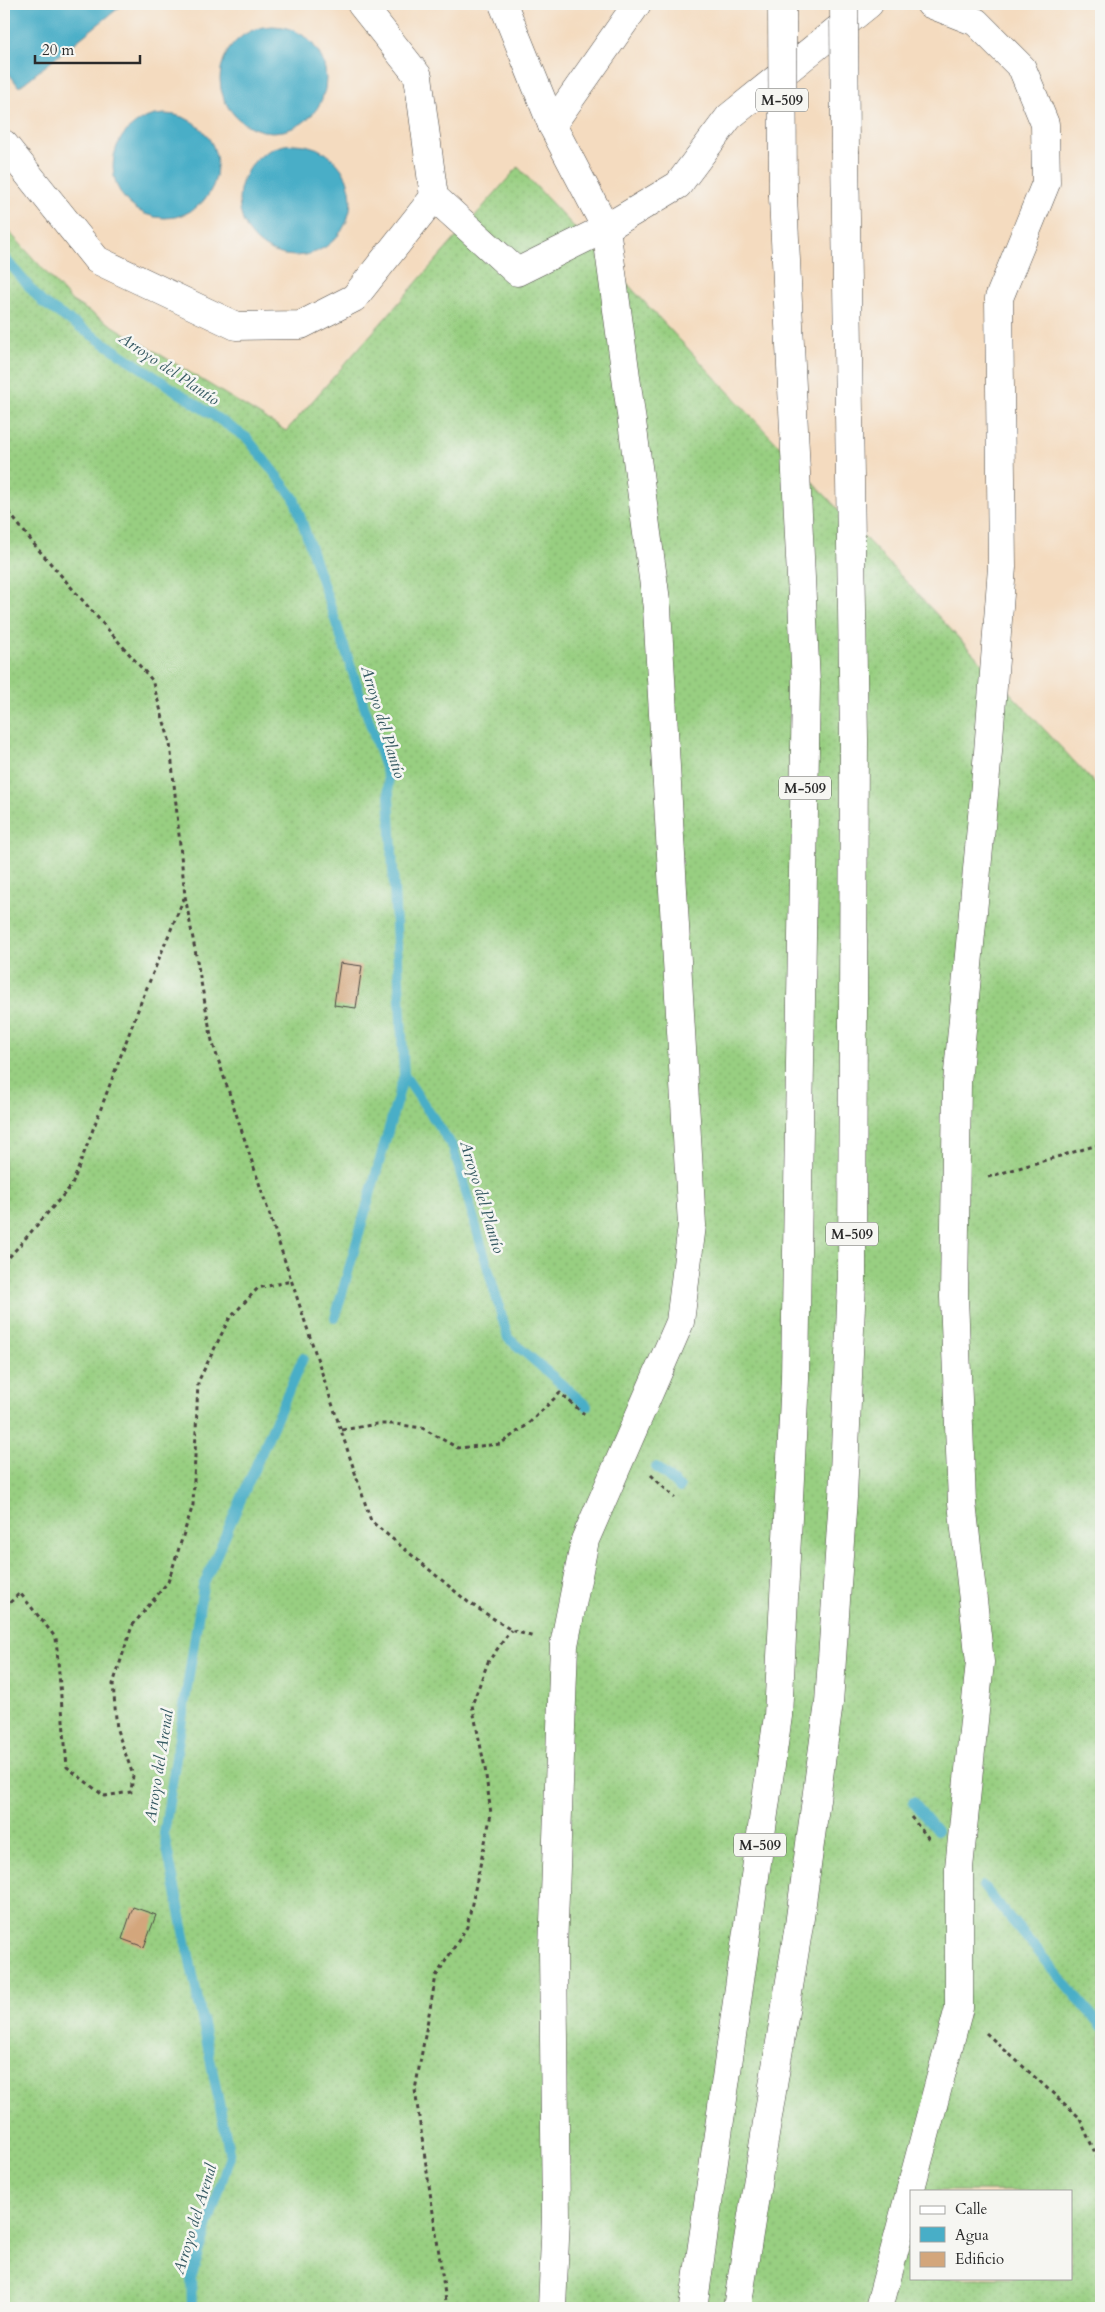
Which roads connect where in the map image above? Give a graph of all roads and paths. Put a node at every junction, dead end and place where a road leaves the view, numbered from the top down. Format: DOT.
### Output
graph roads {
  1 [pos="360,4"];
  2 [pos="504,4"];
  3 [pos="637,4"];
  4 [pos="782,4"];
  5 [pos="844,4"];
  6 [pos="868,4"];
  7 [pos="930,4"];
  8 [pos="552,125"];
  9 [pos="4,144"];
  10 [pos="434,197"];
  11 [pos="606,228"];
  12 [pos="4,506"];
  13 [pos="184,896"];
  14 [pos="1101,1144"];
  15 [pos="956,1186"];
  16 [pos="4,1263"];
  17 [pos="292,1281"];
  18 [pos="584,1414"];
  19 [pos="341,1430"];
  20 [pos="651,1475"];
  21 [pos="675,1498"];
  22 [pos="4,1608"];
  23 [pos="511,1630"];
  24 [pos="564,1645"];
  25 [pos="958,2008"];
  26 [pos="1101,2166"];
  27 [pos="910,2190"];
  28 [pos="910,2190"];
  29 [pos="447,2308"];
  30 [pos="552,2308"];
  31 [pos="693,2308"];
  32 [pos="737,2308"];
  33 [pos="879,2308"];
  1 -- 10 [label="main road"];
  2 -- 8 [label="main road"];
  3 -- 8 [label="main road"];
  4 -- 31 [label="main road, M-509, bridge"];
  5 -- 32 [label="main road, M-509, bridge"];
  6 -- 11 [label="main road"];
  7 -- 15 [label="main road"];
  8 -- 11 [label="main road"];
  9 -- 10 [label="main road"];
  10 -- 11 [label="main road"];
  11 -- 24 [label="main road"];
  12 -- 13 [label="path"];
  13 -- 16 [label="path"];
  13 -- 17 [label="path"];
  14 -- 15 [label="path"];
  15 -- 25 [label="main road"];
  17 -- 19 [label="path"];
  17 -- 22 [label="path"];
  18 -- 19 [label="path"];
  19 -- 23 [label="path"];
  20 -- 21 [label="path"];
  23 -- 24 [label="path"];
  23 -- 29 [label="path"];
  24 -- 30 [label="main road"];
  25 -- 26 [label="path"];
  25 -- 27 [label="main road"];
  28 -- 33 [label="main road"];
}
